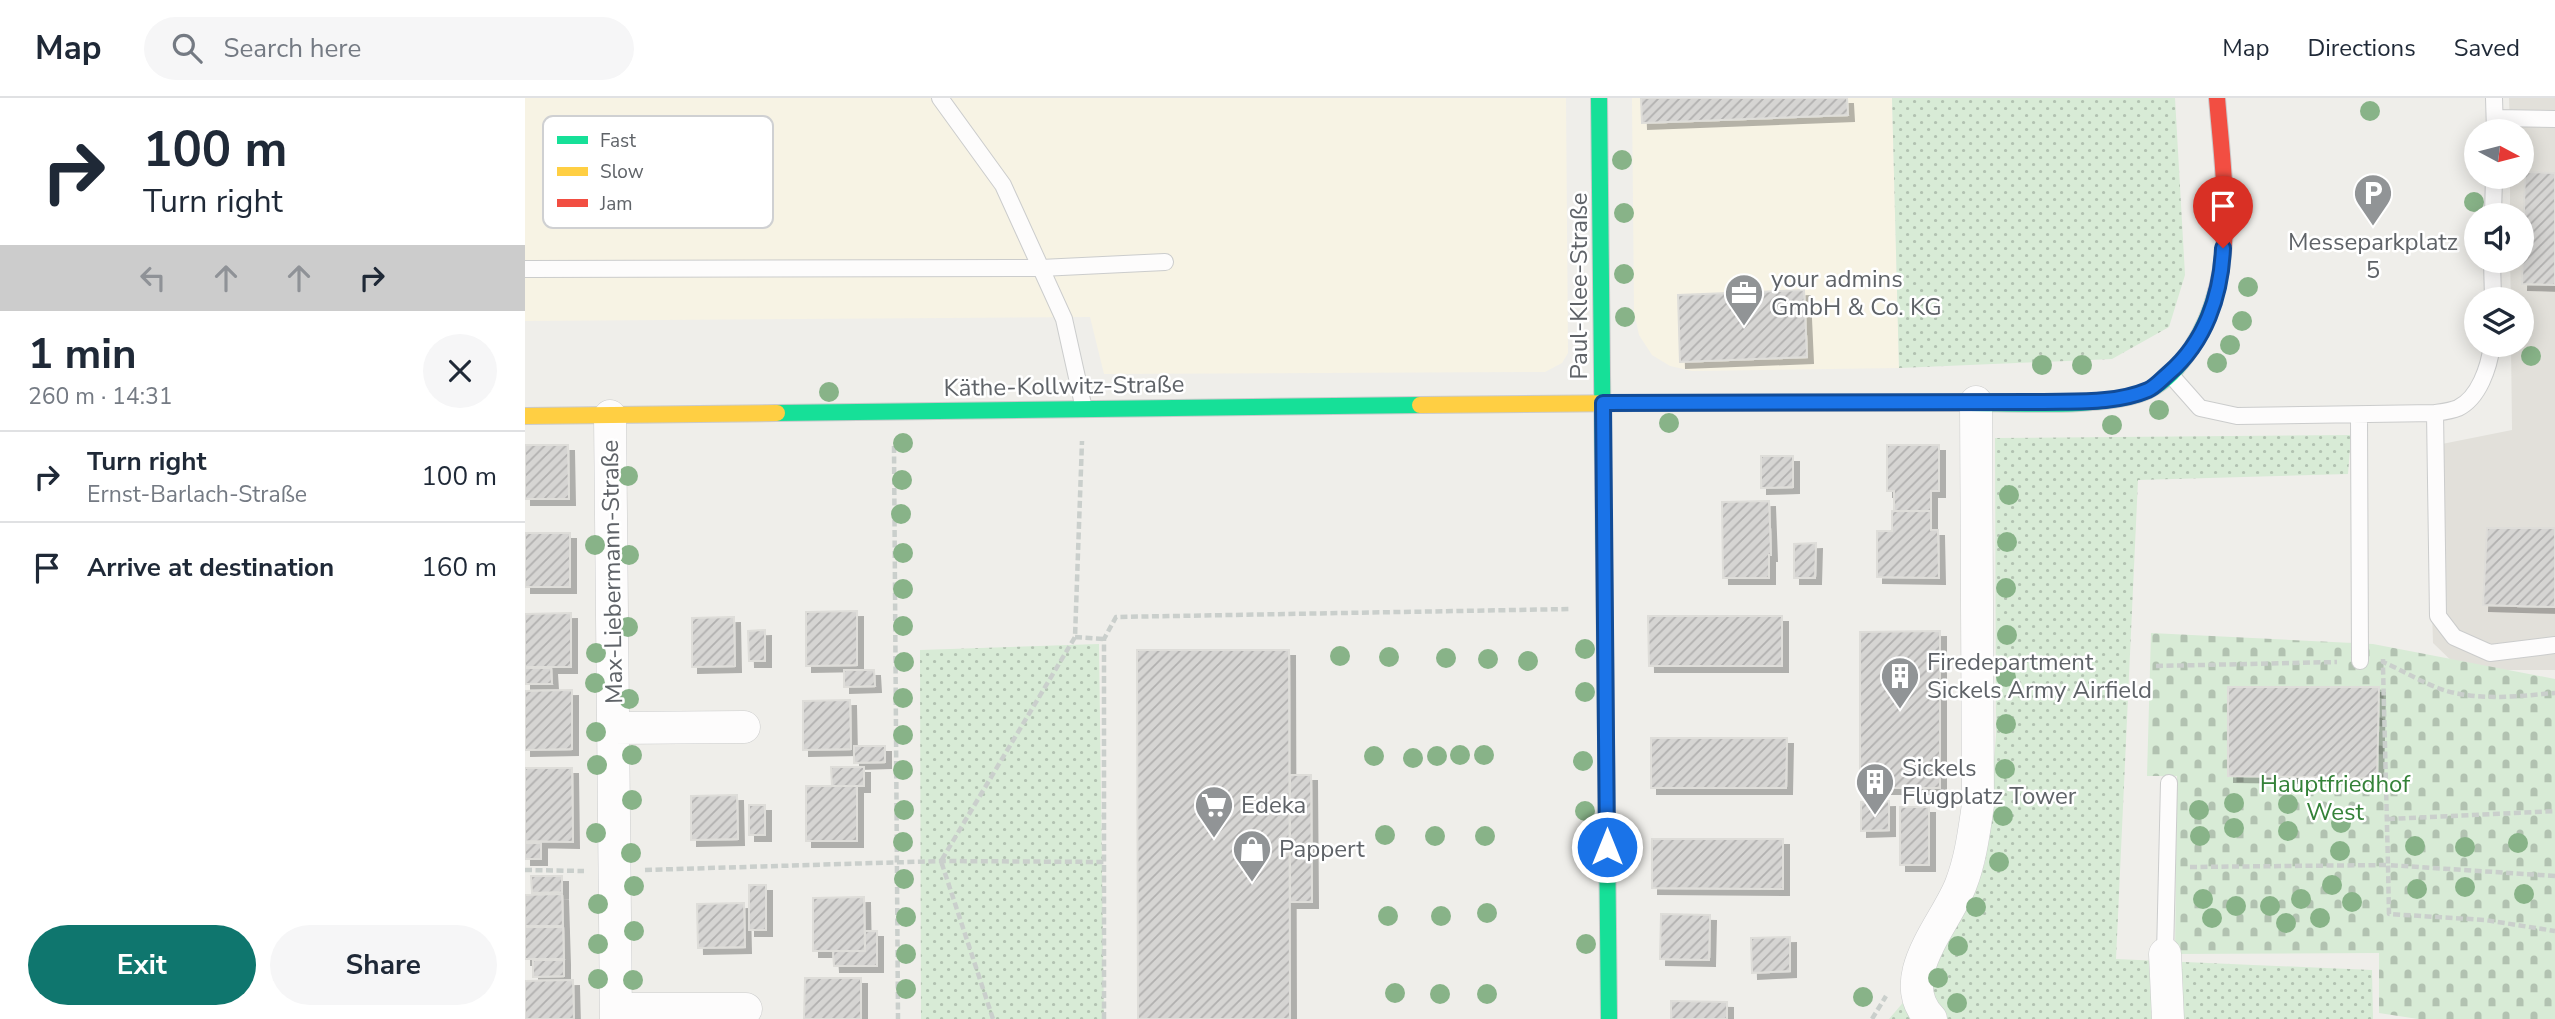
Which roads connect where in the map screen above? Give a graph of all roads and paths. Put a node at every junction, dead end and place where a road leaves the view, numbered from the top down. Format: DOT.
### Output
graph roads {
  1 [pos="940,98"];
  2 [pos="1599,98"];
  3 [pos="2217,98"];
  4 [pos="2494,98"];
  5 [pos="2495,119"];
  6 [pos="2555,119"];
  7 [pos="2534,121"];
  8 [pos="1165,262"];
  9 [pos="1041,268"];
  10 [pos="525,270"];
  11 [pos="2490,357"];
  12 [pos="2169,373"];
  13 [pos="1976,402"];
  14 [pos="1603,403"];
  15 [pos="1084,409"];
  16 [pos="894,412"];
  17 [pos="2435,413"];
  18 [pos="2360,415"];
  19 [pos="525,416"];
  20 [pos="610,416"];
  21 [pos="1582,609"];
  22 [pos="1075,637"];
  23 [pos="1104,639"];
  24 [pos="2555,645"];
  25 [pos="2360,661"];
  26 [pos="2383,662"];
  27 [pos="2156,666"];
  28 [pos="2555,693"];
  29 [pos="744,727"];
  30 [pos="613,728"];
  31 [pos="2169,783"];
  32 [pos="2555,811"];
  33 [pos="2388,819"];
  34 [pos="941,861"];
  35 [pos="1104,862"];
  36 [pos="897,863"];
  37 [pos="2388,865"];
  38 [pos="2168,867"];
  39 [pos="525,870"];
  40 [pos="614,870"];
  41 [pos="2555,876"];
  42 [pos="2555,931"];
  43 [pos="2165,954"];
  44 [pos="746,1009"];
  45 [pos="616,1014"];
  46 [pos="898,1019"];
  47 [pos="993,1019"];
  48 [pos="1104,1019"];
  49 [pos="1609,1019"];
  50 [pos="1931,1019"];
  51 [pos="2168,1019"];
  1 -- 9 [label="lane"];
  2 -- 14 [label="street, Paul-Klee-Straße"];
  3 -- 12 [label="street, Käthe-Kollwitz-Straße"];
  4 -- 5 [label="lane"];
  6 -- 7 [label="lane"];
  8 -- 9 [label="lane"];
  9 -- 10 [label="lane"];
  9 -- 15 [label="lane"];
  11 -- 17 [label="lane"];
  12 -- 13 [label="street, Käthe-Kollwitz-Straße"];
  12 -- 18 [label="lane"];
  13 -- 14 [label="street, Käthe-Kollwitz-Straße"];
  13 -- 50 [label="street"];
  14 -- 15 [label="street, Käthe-Kollwitz-Straße"];
  14 -- 49 [label="street, Paul-Klee-Straße"];
  15 -- 16 [label="street, Käthe-Kollwitz-Straße"];
  15 -- 22 [label="path"];
  16 -- 20 [label="street, Käthe-Kollwitz-Straße"];
  16 -- 36 [label="path"];
  17 -- 18 [label="lane"];
  17 -- 24 [label="lane"];
  18 -- 25 [label="lane"];
  19 -- 20 [label="street, Käthe-Kollwitz-Straße"];
  20 -- 30 [label="street, Max-Liebermann-Straße"];
  21 -- 23 [label="path"];
  22 -- 23 [label="path"];
  22 -- 34 [label="path"];
  23 -- 35 [label="path"];
  25 -- 26 [label="path"];
  25 -- 27 [label="path"];
  26 -- 28 [label="path"];
  26 -- 33 [label="path"];
  29 -- 30 [label="street, Max-Liebermann-Straße"];
  30 -- 40 [label="street, Max-Liebermann-Straße"];
  31 -- 38 [label="lane"];
  32 -- 33 [label="path"];
  33 -- 37 [label="path"];
  34 -- 35 [label="path"];
  34 -- 36 [label="path"];
  34 -- 47 [label="path"];
  35 -- 48 [label="path"];
  36 -- 40 [label="path"];
  36 -- 46 [label="path"];
  37 -- 38 [label="path"];
  37 -- 41 [label="path"];
  37 -- 42 [label="path"];
  38 -- 43 [label="lane"];
  39 -- 40 [label="path"];
  40 -- 45 [label="street, Max-Liebermann-Straße"];
  43 -- 51 [label="street"];
  44 -- 45 [label="street, Max-Liebermann-Straße"];
}
